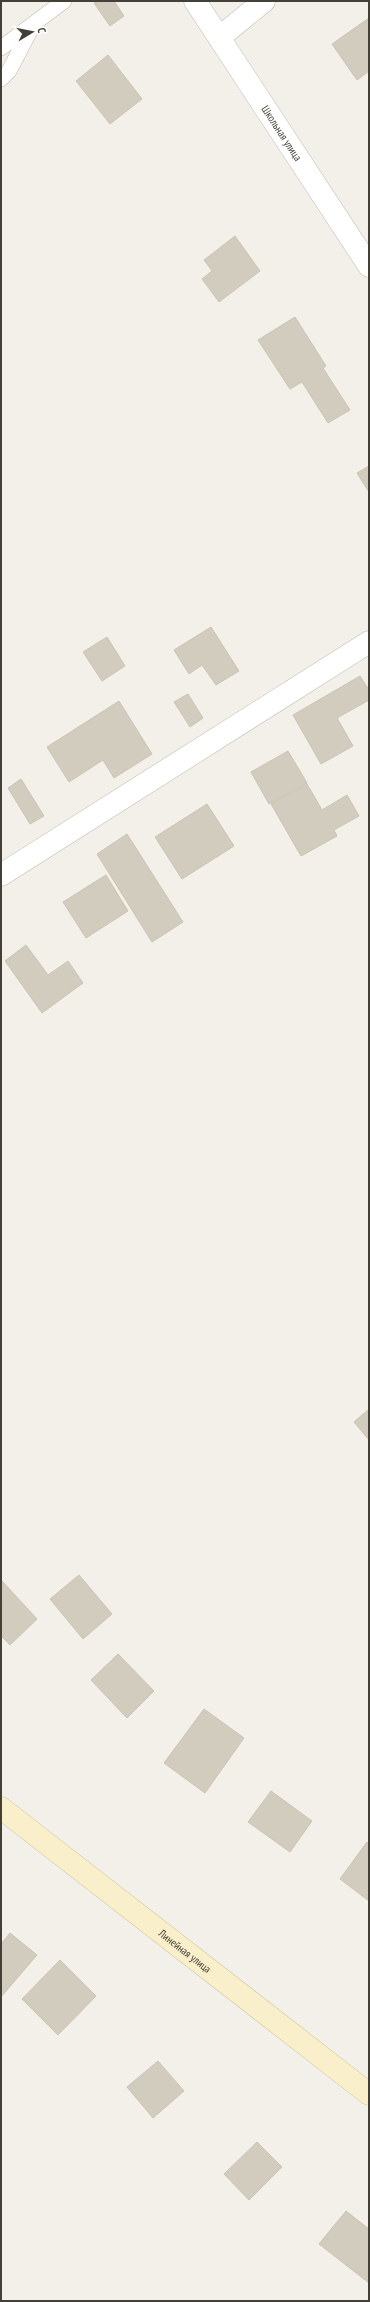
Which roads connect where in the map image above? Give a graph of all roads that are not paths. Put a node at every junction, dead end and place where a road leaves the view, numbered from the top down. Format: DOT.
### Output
graph roads {
  1 [pos="64,1"];
  2 [pos="195,1"];
  3 [pos="264,1"];
  4 [pos="33,25"];
  5 [pos="220,37"];
  6 [pos="1,48"];
  7 [pos="1,79"];
  8 [pos="369,266"];
  9 [pos="369,642"];
  10 [pos="1,875"];
  11 [pos="1,1808"];
  12 [pos="369,2094"];
  1 -- 4 [label="lane"];
  2 -- 5 [label="street, Школьная улица"];
  3 -- 5 [label="street"];
  4 -- 6 [label="lane"];
  4 -- 7 [label="lane"];
  5 -- 8 [label="street, Школьная улица"];
  9 -- 10 [label="street"];
  11 -- 12 [label="main road, Линейная улица"];
}
